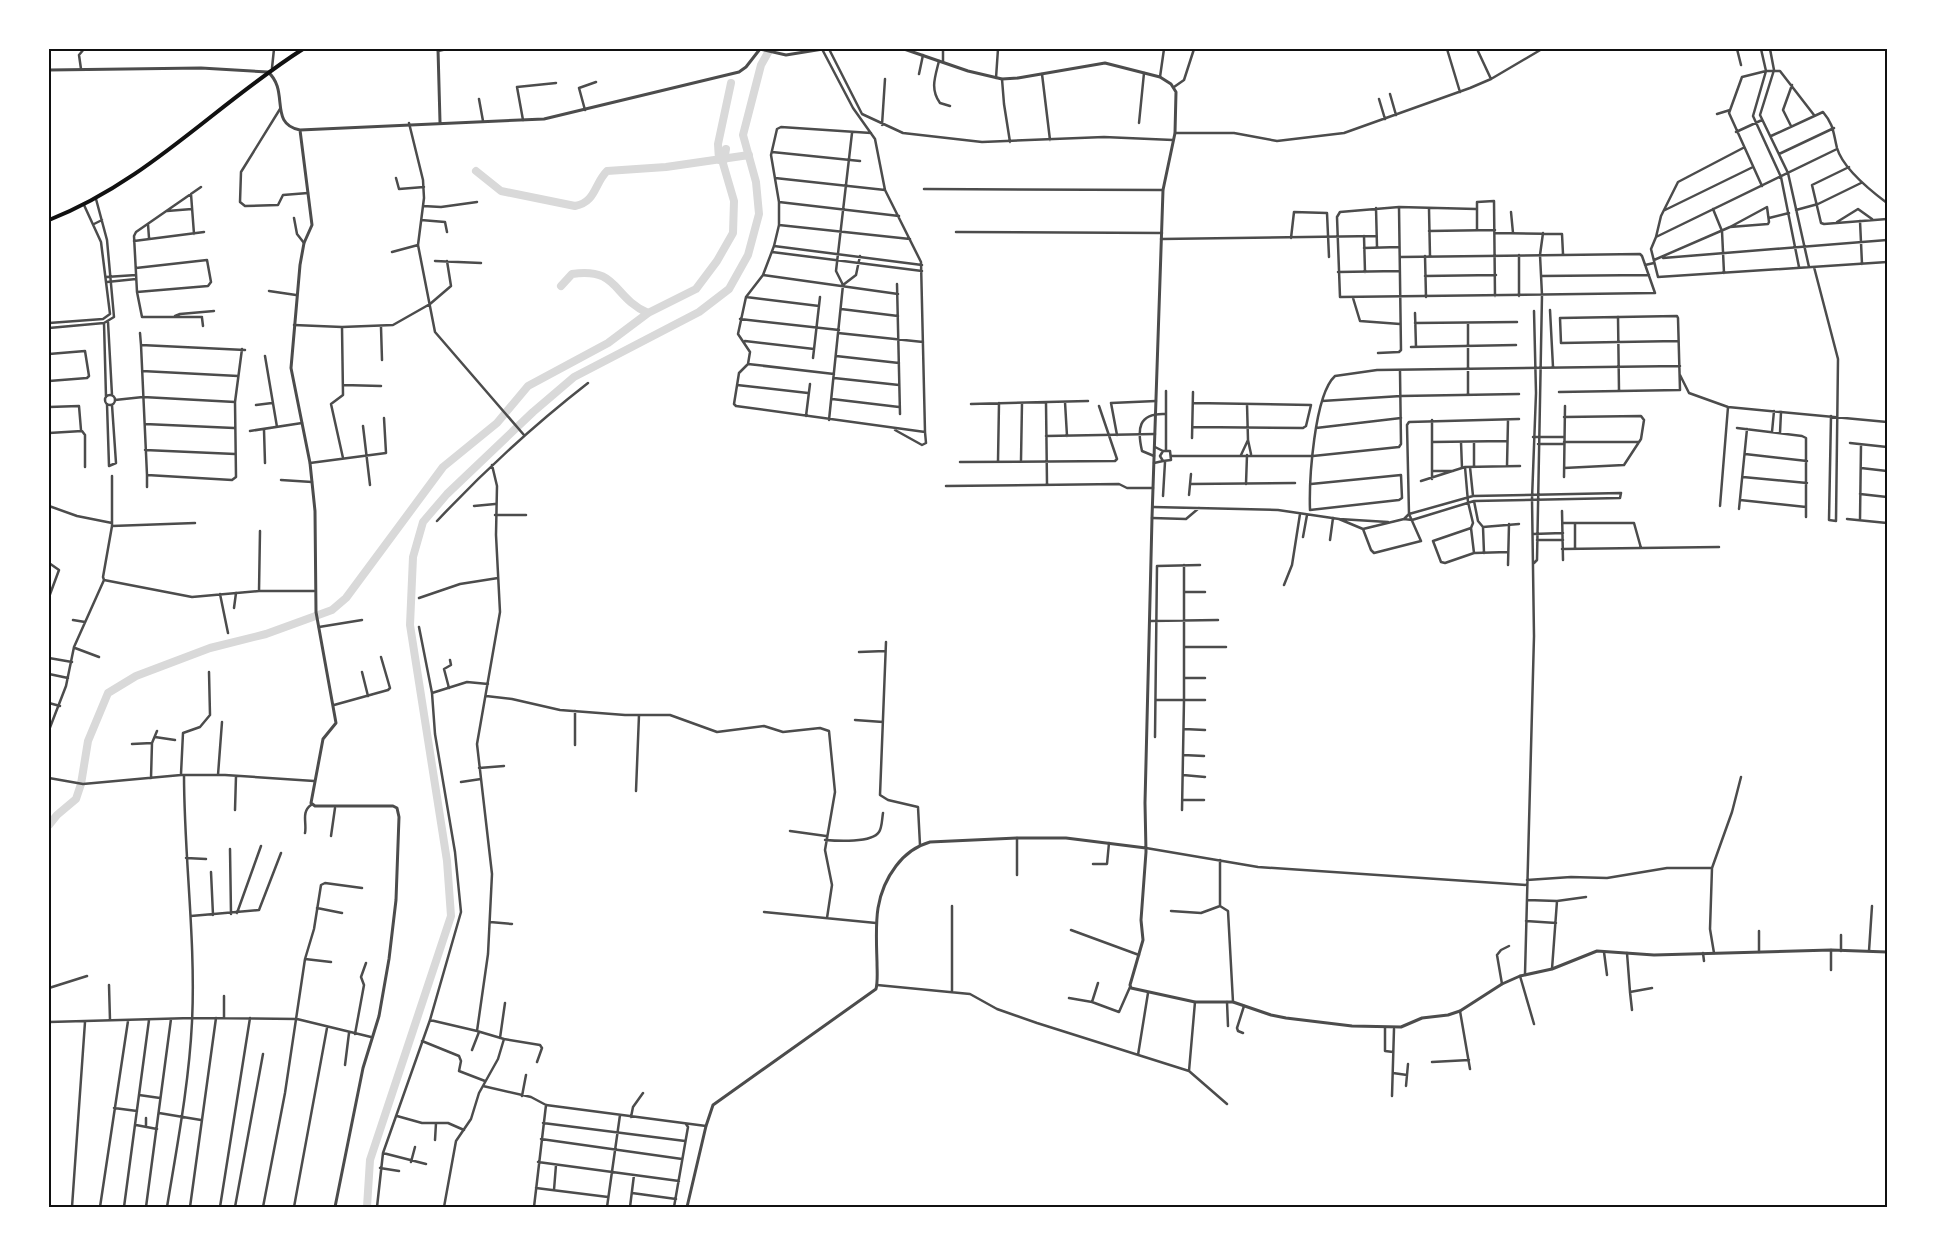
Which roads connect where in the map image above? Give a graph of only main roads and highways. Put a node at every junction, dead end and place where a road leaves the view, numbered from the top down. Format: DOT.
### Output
graph roads {
  1 [pos="303,49"];
  2 [pos="49,220"];
  1 -- 2 [label="main road"];
}
